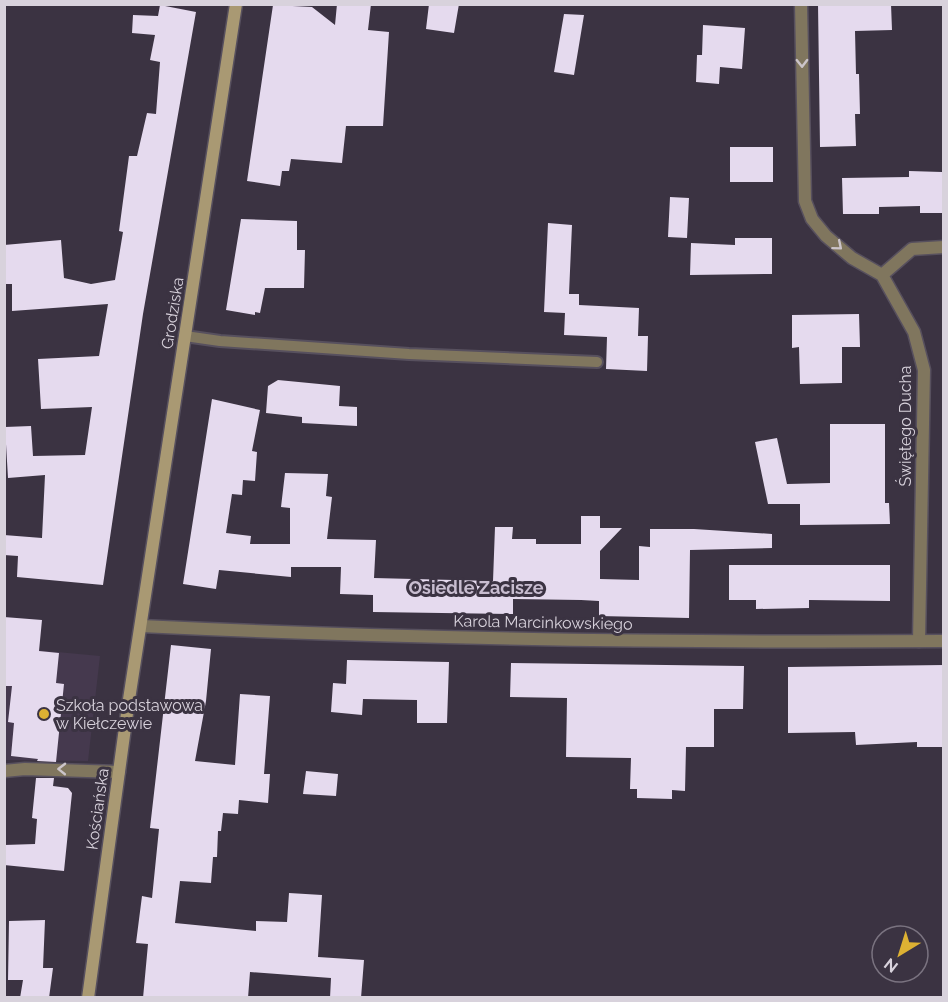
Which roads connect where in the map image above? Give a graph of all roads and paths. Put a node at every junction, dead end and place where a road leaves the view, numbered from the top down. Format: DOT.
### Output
graph roads {
  1 [pos="236,4"];
  2 [pos="801,4"];
  3 [pos="944,247"];
  4 [pos="882,275"];
  5 [pos="185,336"];
  6 [pos="597,362"];
  7 [pos="141,626"];
  8 [pos="919,641"];
  9 [pos="944,641"];
  10 [pos="4,771"];
  11 [pos="119,772"];
  12 [pos="88,998"];
  1 -- 5 [label="main road, Grodziska"];
  2 -- 4 [label="street, one-way"];
  3 -- 4 [label="street"];
  4 -- 8 [label="street, Świętego Ducha"];
  5 -- 6 [label="lane"];
  5 -- 7 [label="main road, Grodziska"];
  7 -- 8 [label="street, Karola Marcinkowskiego"];
  7 -- 11 [label="main road, Kościańska"];
  8 -- 9 [label="street, Karola Marcinkowskiego"];
  11 -- 10 [label="street, one-way"];
  11 -- 12 [label="main road, Kościańska"];
}
